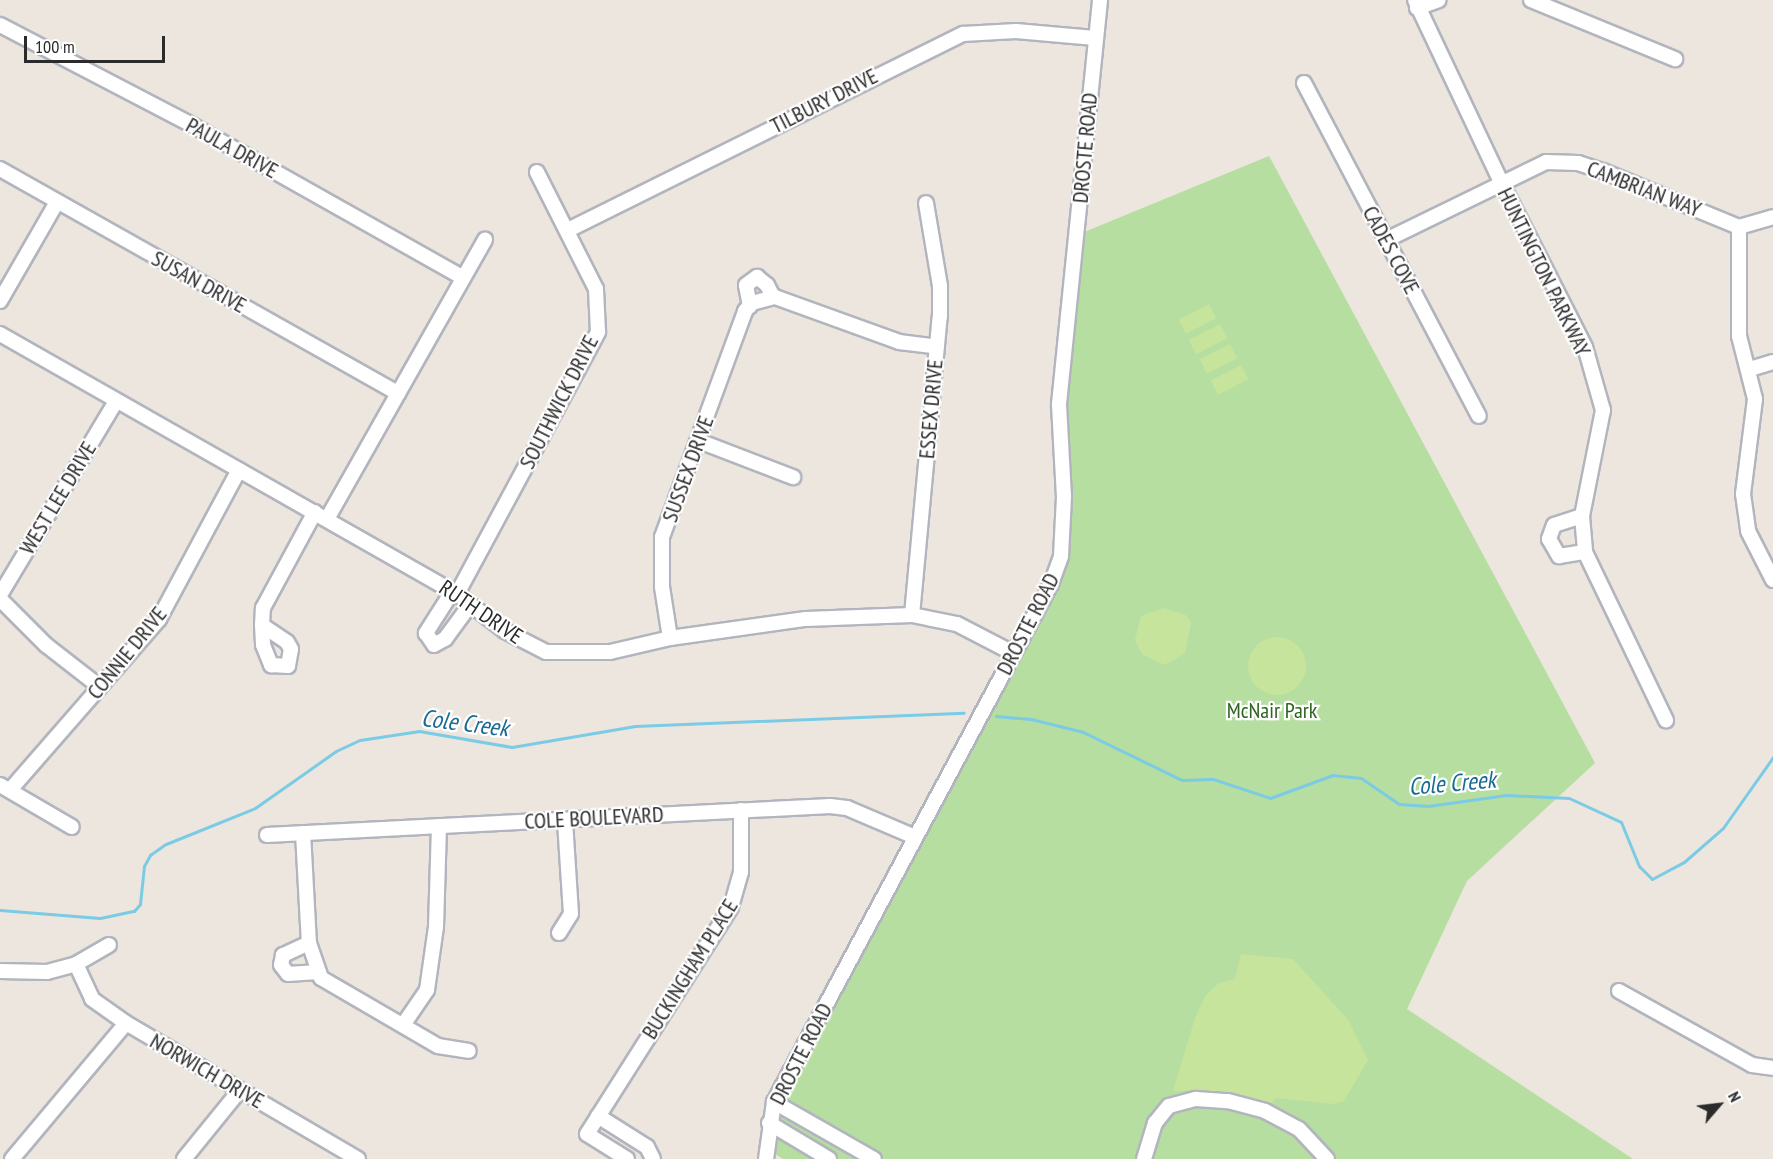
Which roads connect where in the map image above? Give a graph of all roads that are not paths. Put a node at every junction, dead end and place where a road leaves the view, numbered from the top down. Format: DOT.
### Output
graph roads {
  1 [pos="1100,0"];
  2 [pos="1439,0"];
  3 [pos="1531,0"];
  4 [pos="1416,4"];
  5 [pos="0,25"];
  6 [pos="1095,38"];
  7 [pos="1675,59"];
  8 [pos="1304,83"];
  9 [pos="0,169"];
  10 [pos="537,172"];
  11 [pos="1500,182"];
  12 [pos="57,202"];
  13 [pos="926,203"];
  14 [pos="1773,218"];
  15 [pos="1739,227"];
  16 [pos="568,230"];
  17 [pos="485,240"];
  18 [pos="1386,240"];
  19 [pos="462,277"];
  20 [pos="772,297"];
  21 [pos="0,301"];
  22 [pos="750,306"];
  23 [pos="0,334"];
  24 [pos="937,347"];
  25 [pos="1773,363"];
  26 [pos="1750,369"];
  27 [pos="398,393"];
  28 [pos="116,401"];
  29 [pos="1479,416"];
  30 [pos="699,441"];
  31 [pos="239,470"];
  32 [pos="793,477"];
  33 [pos="321,516"];
  34 [pos="1582,516"];
  35 [pos="1585,552"];
  36 [pos="1773,580"];
  37 [pos="455,593"];
  38 [pos="0,594"];
  39 [pos="0,599"];
  40 [pos="470,604"];
  41 [pos="912,615"];
  42 [pos="262,625"];
  43 [pos="670,638"];
  44 [pos="1013,653"];
  45 [pos="100,687"];
  46 [pos="1666,720"];
  47 [pos="5,787"];
  48 [pos="741,810"];
  49 [pos="565,820"];
  50 [pos="439,826"];
  51 [pos="72,827"];
  52 [pos="303,833"];
  53 [pos="267,835"];
  54 [pos="915,837"];
  55 [pos="559,933"];
  56 [pos="309,943"];
  57 [pos="109,945"];
  58 [pos="76,964"];
  59 [pos="0,971"];
  60 [pos="318,972"];
  61 [pos="1619,991"];
  62 [pos="126,1023"];
  63 [pos="403,1025"];
  64 [pos="470,1051"];
  65 [pos="1773,1068"];
  66 [pos="240,1090"];
  67 [pos="774,1102"];
  68 [pos="598,1116"];
  69 [pos="769,1123"];
  70 [pos="355,1158"];
  71 [pos="12,1159"];
  72 [pos="184,1159"];
  73 [pos="627,1159"];
  74 [pos="653,1159"];
  75 [pos="766,1159"];
  76 [pos="830,1159"];
  77 [pos="874,1159"];
  78 [pos="1144,1159"];
  79 [pos="1327,1159"];
  1 -- 6 [label="street, DROSTE ROAD"];
  2 -- 4 [label="street"];
  3 -- 7 [label="street"];
  4 -- 11 [label="street, HUNTINGTON PARKWAY"];
  5 -- 19 [label="street, PAULA DRIVE"];
  6 -- 16 [label="street, TILBURY DRIVE"];
  6 -- 44 [label="street, DROSTE ROAD"];
  8 -- 18 [label="street, CADES COVE"];
  9 -- 12 [label="street, SUSAN DRIVE"];
  10 -- 16 [label="street, SOUTHWICK DRIVE"];
  11 -- 15 [label="street, CAMBRIAN WAY"];
  11 -- 18 [label="street, CAMBRIAN WAY"];
  11 -- 34 [label="street, HUNTINGTON PARKWAY"];
  12 -- 21 [label="street"];
  12 -- 27 [label="street, SUSAN DRIVE"];
  13 -- 24 [label="street, ESSEX DRIVE"];
  14 -- 15 [label="street"];
  15 -- 26 [label="street"];
  16 -- 37 [label="street, SOUTHWICK DRIVE"];
  17 -- 19 [label="street"];
  18 -- 29 [label="street, CADES COVE"];
  19 -- 27 [label="street"];
  20 -- 22 [label="street"];
  20 -- 22 [label="street, SUSSEX DRIVE"];
  20 -- 24 [label="street, SUSSEX DRIVE"];
  22 -- 30 [label="street, SUSSEX DRIVE"];
  23 -- 28 [label="street, RUTH DRIVE"];
  24 -- 41 [label="street, ESSEX DRIVE"];
  25 -- 26 [label="street"];
  26 -- 36 [label="street"];
  27 -- 33 [label="street"];
  28 -- 31 [label="street, RUTH DRIVE"];
  28 -- 38 [label="street, WEST LEE DRIVE"];
  30 -- 32 [label="street"];
  30 -- 43 [label="street, SUSSEX DRIVE"];
  31 -- 33 [label="street, RUTH DRIVE"];
  31 -- 45 [label="street, CONNIE DRIVE"];
  33 -- 37 [label="street, RUTH DRIVE"];
  33 -- 42 [label="street"];
  34 -- 35 [label="street, HUNTINGTON PARKWAY"];
  34 -- 35 [label="street"];
  35 -- 46 [label="street, HUNTINGTON PARKWAY"];
  37 -- 40 [label="street, RUTH DRIVE"];
  37 -- 40 [label="street, SOUTHWICK DRIVE"];
  39 -- 45 [label="street"];
  40 -- 43 [label="street, RUTH DRIVE"];
  41 -- 43 [label="street, RUTH DRIVE"];
  41 -- 44 [label="street, RUTH DRIVE"];
  44 -- 54 [label="street, DROSTE ROAD"];
  45 -- 47 [label="street, CONNIE DRIVE"];
  47 -- 51 [label="street"];
  48 -- 49 [label="street, COLE BOULEVARD"];
  48 -- 54 [label="street, COLE BOULEVARD"];
  48 -- 68 [label="street, BUCKINGHAM PLACE"];
  49 -- 50 [label="street, COLE BOULEVARD"];
  49 -- 55 [label="street"];
  50 -- 52 [label="street, COLE BOULEVARD"];
  50 -- 63 [label="street"];
  52 -- 53 [label="street, COLE BOULEVARD"];
  52 -- 56 [label="street"];
  54 -- 67 [label="street, DROSTE ROAD"];
  56 -- 60 [label="street"];
  56 -- 60 [label="street"];
  57 -- 58 [label="street"];
  58 -- 59 [label="street"];
  58 -- 62 [label="street, NORWICH DRIVE"];
  60 -- 63 [label="street"];
  61 -- 65 [label="street"];
  62 -- 66 [label="street, NORWICH DRIVE"];
  62 -- 71 [label="street"];
  63 -- 64 [label="street"];
  66 -- 70 [label="street, NORWICH DRIVE"];
  66 -- 72 [label="street"];
  67 -- 69 [label="street, DROSTE ROAD"];
  67 -- 77 [label="street"];
  68 -- 73 [label="street, BUCKINGHAM PLACE"];
  68 -- 74 [label="street"];
  69 -- 75 [label="street, DROSTE ROAD"];
  69 -- 76 [label="street"];
  78 -- 79 [label="street"];
}
